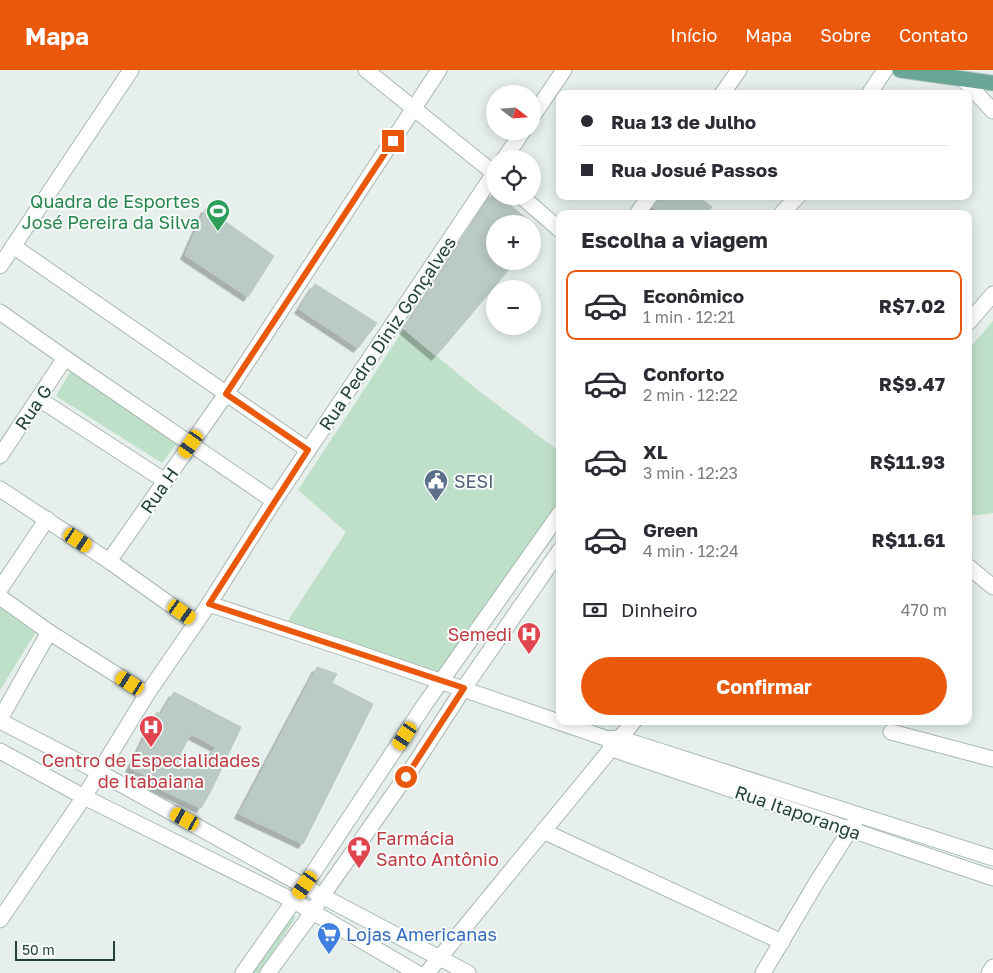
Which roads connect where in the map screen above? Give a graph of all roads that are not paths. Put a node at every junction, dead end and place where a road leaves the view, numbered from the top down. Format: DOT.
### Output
graph roads {
  1 [pos="131,70"];
  2 [pos="366,70"];
  3 [pos="439,70"];
  4 [pos="564,70"];
  5 [pos="739,70"];
  6 [pos="885,70"];
  7 [pos="900,70"];
  8 [pos="963,79"];
  9 [pos="993,83"];
  10 [pos="725,90"];
  11 [pos="872,90"];
  12 [pos="541,104"];
  13 [pos="414,109"];
  14 [pos="993,111"];
  15 [pos="486,166"];
  16 [pos="486,186"];
  17 [pos="794,200"];
  18 [pos="531,205"];
  19 [pos="785,210"];
  20 [pos="556,227"];
  21 [pos="13,246"];
  22 [pos="0,266"];
  23 [pos="993,294"];
  24 [pos="0,312"];
  25 [pos="972,318"];
  26 [pos="65,358"];
  27 [pos="226,394"];
  28 [pos="39,399"];
  29 [pos="191,444"];
  30 [pos="308,450"];
  31 [pos="0,456"];
  32 [pos="164,481"];
  33 [pos="0,489"];
  34 [pos="274,501"];
  35 [pos="47,519"];
  36 [pos="556,519"];
  37 [pos="556,556"];
  38 [pos="109,561"];
  39 [pos="972,570"];
  40 [pos="993,587"];
  41 [pos="0,589"];
  42 [pos="0,597"];
  43 [pos="209,604"];
  44 [pos="196,623"];
  45 [pos="49,632"];
  46 [pos="442,682"];
  47 [pos="464,688"];
  48 [pos="147,694"];
  49 [pos="0,720"];
  50 [pos="556,721"];
  51 [pos="566,725"];
  52 [pos="630,725"];
  53 [pos="891,732"];
  54 [pos="613,742"];
  55 [pos="0,752"];
  56 [pos="993,759"];
  57 [pos="100,772"];
  58 [pos="84,797"];
  59 [pos="859,815"];
  60 [pos="851,830"];
  61 [pos="543,831"];
  62 [pos="993,858"];
  63 [pos="993,878"];
  64 [pos="305,885"];
  65 [pos="322,896"];
  66 [pos="294,901"];
  67 [pos="312,913"];
  68 [pos="0,920"];
  69 [pos="782,942"];
  70 [pos="439,958"];
  71 [pos="993,967"];
  72 [pos="243,973"];
  73 [pos="268,973"];
  74 [pos="417,973"];
  75 [pos="427,973"];
  76 [pos="468,973"];
  77 [pos="763,973"];
  78 [pos="989,973"];
  1 -- 21 [label="street"];
  2 -- 13 [label="street"];
  3 -- 13 [label="street, Rua H"];
  4 -- 12 [label="street"];
  5 -- 10 [label="street"];
  6 -- 11 [label="street"];
  7 -- 8 [label="main road"];
  8 -- 9 [label="main road"];
  8 -- 14 [label="street"];
  13 -- 15 [label="street"];
  13 -- 27 [label="street, Rua H"];
  16 -- 30 [label="street, Rua Pedro Diniz Gonçalves"];
  17 -- 19 [label="street"];
  18 -- 20 [label="street"];
  21 -- 22 [label="street"];
  21 -- 27 [label="street"];
  23 -- 25 [label="street"];
  24 -- 26 [label="street"];
  26 -- 28 [label="street, Rua G"];
  26 -- 29 [label="street"];
  27 -- 29 [label="street, Rua H"];
  27 -- 30 [label="street"];
  28 -- 31 [label="street, Rua G"];
  28 -- 32 [label="street"];
  29 -- 32 [label="street, Rua H"];
  29 -- 34 [label="street"];
  30 -- 34 [label="street, Rua Pedro Diniz Gonçalves"];
  32 -- 38 [label="street, Rua H"];
  33 -- 35 [label="street"];
  34 -- 43 [label="street, Rua Pedro Diniz Gonçalves"];
  35 -- 38 [label="street"];
  35 -- 41 [label="street"];
  36 -- 46 [label="street"];
  37 -- 47 [label="street"];
  38 -- 44 [label="street"];
  39 -- 40 [label="street"];
  42 -- 45 [label="street"];
  43 -- 44 [label="street, Rua Pedro Diniz Gonçalves"];
  43 -- 46 [label="street, Rua Itaporanga"];
  44 -- 48 [label="street, Rua Pedro Diniz Gonçalves"];
  45 -- 48 [label="street"];
  45 -- 49 [label="street"];
  46 -- 47 [label="street, Rua Itaporanga"];
  46 -- 64 [label="street"];
  47 -- 50 [label="street, Rua Itaporanga"];
  47 -- 65 [label="street"];
  48 -- 57 [label="street, Rua Pedro Diniz Gonçalves"];
  49 -- 57 [label="street"];
  51 -- 54 [label="street, Rua Itaporanga"];
  52 -- 54 [label="street"];
  53 -- 56 [label="street"];
  54 -- 59 [label="street, Rua Itaporanga"];
  54 -- 60 [label="street, Rua Itaporanga"];
  54 -- 61 [label="street"];
  55 -- 58 [label="street"];
  57 -- 58 [label="street, Rua Pedro Diniz Gonçalves"];
  57 -- 64 [label="street"];
  58 -- 66 [label="street"];
  58 -- 68 [label="street, Rua Pedro Diniz Gonçalves"];
  59 -- 60 [label="street"];
  59 -- 62 [label="street, Rua Itaporanga"];
  60 -- 63 [label="street, Rua Itaporanga"];
  60 -- 69 [label="street"];
  61 -- 69 [label="street"];
  61 -- 70 [label="street"];
  64 -- 65 [label="street"];
  64 -- 66 [label="street"];
  65 -- 67 [label="street"];
  65 -- 70 [label="street"];
  66 -- 67 [label="street"];
  66 -- 72 [label="street"];
  67 -- 73 [label="street"];
  67 -- 74 [label="street"];
  69 -- 77 [label="street"];
  70 -- 75 [label="street"];
  70 -- 76 [label="street"];
  71 -- 78 [label="street"];
}
